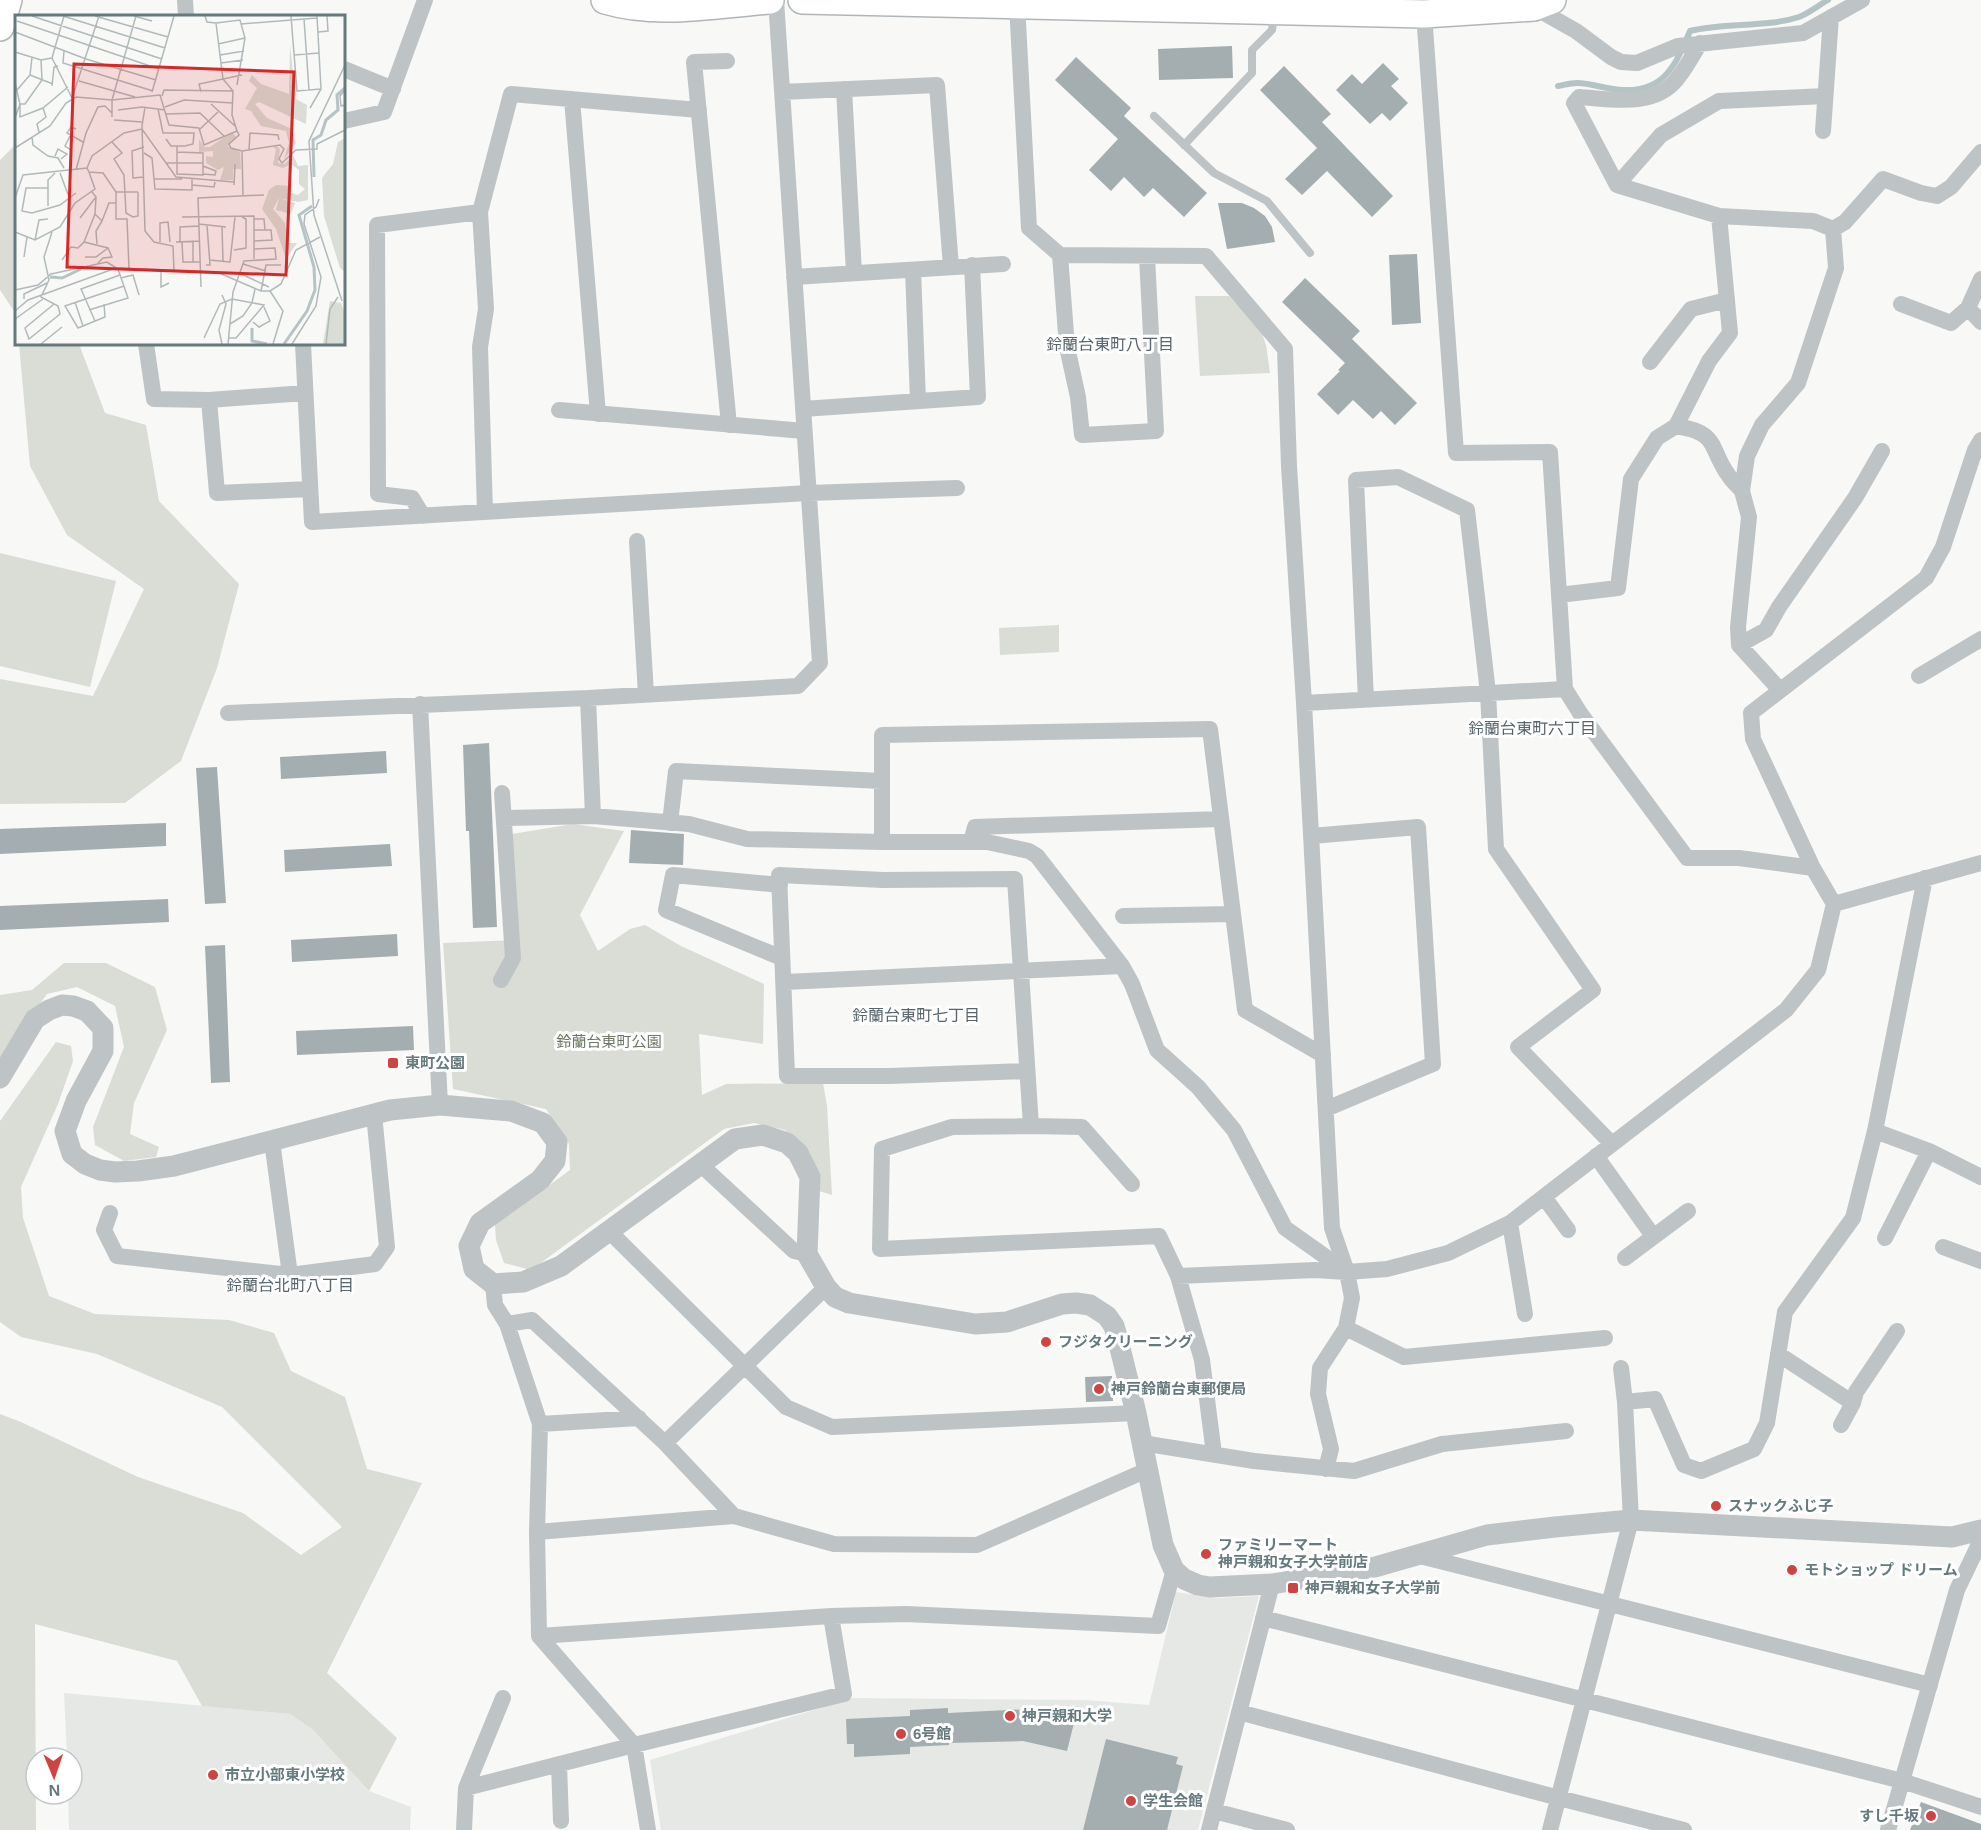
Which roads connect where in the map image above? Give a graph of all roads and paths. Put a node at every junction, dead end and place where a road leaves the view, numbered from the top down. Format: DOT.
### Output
graph roads {
  1 [pos="8,0"];
  2 [pos="185,0"];
  3 [pos="425,0"];
  4 [pos="605,0"];
  5 [pos="770,0"];
  6 [pos="776,0"];
  7 [pos="802,0"];
  8 [pos="1862,0"];
  9 [pos="1536,2"];
  10 [pos="1017,4"];
  11 [pos="1143,4"];
  12 [pos="1274,10"];
  13 [pos="1424,14"];
  14 [pos="186,15"];
  15 [pos="1831,17"];
  16 [pos="0,27"];
  17 [pos="1689,44"];
  18 [pos="727,61"];
  19 [pos="345,69"];
  20 [pos="393,88"];
  21 [pos="844,89"];
  22 [pos="782,92"];
  23 [pos="1825,96"];
  24 [pos="572,99"];
  25 [pos="699,110"];
  26 [pos="1154,116"];
  27 [pos="345,121"];
  28 [pos="1823,131"];
  29 [pos="1184,145"];
  30 [pos="1981,152"];
  31 [pos="1617,185"];
  32 [pos="480,212"];
  33 [pos="1719,216"];
  34 [pos="1833,229"];
  35 [pos="1310,253"];
  36 [pos="1060,255"];
  37 [pos="1148,257"];
  38 [pos="1003,264"];
  39 [pos="972,266"];
  40 [pos="951,267"];
  41 [pos="913,270"];
  42 [pos="854,273"];
  43 [pos="794,277"];
  44 [pos="1981,279"];
  45 [pos="1727,300"];
  46 [pos="1901,304"];
  47 [pos="1968,308"];
  48 [pos="1981,322"];
  49 [pos="147,345"];
  50 [pos="303,345"];
  51 [pos="1650,362"];
  52 [pos="305,393"];
  53 [pos="209,400"];
  54 [pos="918,401"];
  55 [pos="803,409"];
  56 [pos="559,410"];
  57 [pos="598,414"];
  58 [pos="729,425"];
  59 [pos="1676,426"];
  60 [pos="804,431"];
  61 [pos="1981,440"];
  62 [pos="1882,451"];
  63 [pos="957,488"];
  64 [pos="310,489"];
  65 [pos="1742,491"];
  66 [pos="808,493"];
  67 [pos="485,512"];
  68 [pos="423,516"];
  69 [pos="637,542"];
  70 [pos="1559,595"];
  71 [pos="1981,639"];
  72 [pos="1739,645"];
  73 [pos="1919,676"];
  74 [pos="1565,689"];
  75 [pos="1780,690"];
  76 [pos="1488,693"];
  77 [pos="646,695"];
  78 [pos="588,698"];
  79 [pos="1366,700"];
  80 [pos="1304,703"];
  81 [pos="420,704"];
  82 [pos="228,713"];
  83 [pos="882,781"];
  84 [pos="502,793"];
  85 [pos="593,816"];
  86 [pos="504,818"];
  87 [pos="1221,819"];
  88 [pos="670,823"];
  89 [pos="1311,836"];
  90 [pos="882,842"];
  91 [pos="971,842"];
  92 [pos="1981,863"];
  93 [pos="1813,868"];
  94 [pos="1925,878"];
  95 [pos="780,885"];
  96 [pos="1834,904"];
  97 [pos="1233,914"];
  98 [pos="1123,916"];
  99 [pos="782,958"];
  100 [pos="1122,966"];
  101 [pos="1022,972"];
  102 [pos="501,980"];
  103 [pos="785,982"];
  104 [pos="1323,1055"];
  105 [pos="1027,1071"];
  106 [pos="0,1078"];
  107 [pos="440,1105"];
  108 [pos="1326,1109"];
  109 [pos="374,1114"];
  110 [pos="1031,1126"];
  111 [pos="1875,1131"];
  112 [pos="272,1142"];
  113 [pos="1612,1144"];
  114 [pos="1929,1151"];
  115 [pos="1596,1156"];
  116 [pos="700,1164"];
  117 [pos="1981,1177"];
  118 [pos="1132,1184"];
  119 [pos="1544,1197"];
  120 [pos="1688,1211"];
  121 [pos="110,1213"];
  122 [pos="1510,1223"];
  123 [pos="1568,1230"];
  124 [pos="609,1232"];
  125 [pos="1653,1236"];
  126 [pos="1885,1238"];
  127 [pos="1943,1247"];
  128 [pos="807,1254"];
  129 [pos="1625,1258"];
  130 [pos="1981,1261"];
  131 [pos="1347,1272"];
  132 [pos="290,1275"];
  133 [pos="1178,1276"];
  134 [pos="493,1284"];
  135 [pos="826,1287"];
  136 [pos="1525,1314"];
  137 [pos="507,1324"];
  138 [pos="1346,1328"];
  139 [pos="1897,1330"];
  140 [pos="1605,1338"];
  141 [pos="1778,1354"];
  142 [pos="744,1366"];
  143 [pos="1621,1368"];
  144 [pos="1625,1402"];
  145 [pos="1853,1403"];
  146 [pos="1136,1413"];
  147 [pos="639,1418"];
  148 [pos="540,1424"];
  149 [pos="1841,1425"];
  150 [pos="1566,1431"];
  151 [pos="666,1443"];
  152 [pos="1143,1443"];
  153 [pos="1214,1454"];
  154 [pos="1326,1469"];
  155 [pos="1147,1470"];
  156 [pos="734,1516"];
  157 [pos="1631,1520"];
  158 [pos="1981,1530"];
  159 [pos="537,1532"];
  160 [pos="1981,1540"];
  161 [pos="1416,1555"];
  162 [pos="1174,1570"];
  163 [pos="1272,1584"];
  164 [pos="1608,1605"];
  165 [pos="831,1616"];
  166 [pos="1263,1618"];
  167 [pos="539,1636"];
  168 [pos="1930,1685"];
  169 [pos="503,1698"];
  170 [pos="1584,1699"];
  171 [pos="1239,1712"];
  172 [pos="634,1744"];
  173 [pos="559,1764"];
  174 [pos="1902,1780"];
  175 [pos="466,1788"];
  176 [pos="1559,1798"];
  177 [pos="1981,1807"];
  178 [pos="1214,1811"];
  179 [pos="561,1821"];
  180 [pos="464,1830"];
  181 [pos="647,1830"];
  182 [pos="1209,1830"];
  183 [pos="1287,1830"];
  184 [pos="1551,1830"];
  185 [pos="1684,1830"];
  186 [pos="1888,1830"];
  1 -- 16 [label="main road"];
  2 -- 14 [label="street"];
  3 -- 20 [label="street"];
  4 -- 5 [label="main road"];
  6 -- 22 [label="street"];
  7 -- 10 [label="main road"];
  8 -- 15 [label="street"];
  9 -- 13 [label="main road"];
  9 -- 17 [label="street"];
  10 -- 11 [label="main road"];
  10 -- 36 [label="street"];
  11 -- 12 [label="main road"];
  12 -- 13 [label="main road"];
  12 -- 29 [label="lane"];
  13 -- 70 [label="street"];
  15 -- 17 [label="street"];
  15 -- 23 [label="street"];
  17 -- 31 [label="street"];
  18 -- 25 [label="street"];
  19 -- 20 [label="street"];
  20 -- 27 [label="street"];
  21 -- 22 [label="street"];
  21 -- 40 [label="street"];
  21 -- 42 [label="street"];
  22 -- 43 [label="street"];
  23 -- 28 [label="street"];
  23 -- 31 [label="street"];
  24 -- 25 [label="street"];
  24 -- 32 [label="street"];
  24 -- 57 [label="street"];
  25 -- 58 [label="street"];
  26 -- 29 [label="lane"];
  29 -- 35 [label="lane"];
  30 -- 34 [label="street"];
  31 -- 33 [label="street"];
  32 -- 67 [label="street"];
  32 -- 68 [label="street"];
  33 -- 34 [label="street"];
  33 -- 45 [label="street"];
  34 -- 65 [label="street"];
  36 -- 37 [label="street"];
  36 -- 37 [label="street"];
  37 -- 80 [label="street"];
  38 -- 39 [label="street"];
  39 -- 40 [label="street"];
  39 -- 54 [label="street"];
  40 -- 41 [label="street"];
  41 -- 42 [label="street"];
  41 -- 54 [label="street"];
  42 -- 43 [label="street"];
  43 -- 55 [label="street"];
  44 -- 47 [label="street"];
  45 -- 51 [label="street"];
  45 -- 59 [label="street"];
  46 -- 47 [label="street"];
  47 -- 48 [label="street"];
  49 -- 53 [label="street"];
  50 -- 52 [label="street"];
  52 -- 53 [label="street"];
  52 -- 64 [label="street"];
  53 -- 64 [label="street"];
  54 -- 55 [label="street"];
  55 -- 60 [label="street"];
  56 -- 57 [label="street"];
  57 -- 58 [label="street"];
  58 -- 60 [label="street"];
  59 -- 65 [label="street"];
  59 -- 70 [label="street"];
  60 -- 66 [label="street"];
  61 -- 75 [label="street"];
  62 -- 72 [label="street"];
  63 -- 66 [label="street"];
  64 -- 68 [label="street"];
  65 -- 72 [label="street"];
  66 -- 67 [label="street"];
  66 -- 77 [label="street"];
  67 -- 68 [label="street"];
  69 -- 77 [label="street"];
  70 -- 74 [label="street"];
  71 -- 73 [label="street"];
  72 -- 75 [label="street"];
  74 -- 76 [label="street"];
  74 -- 93 [label="street"];
  75 -- 93 [label="street"];
  76 -- 79 [label="street"];
  76 -- 79 [label="street"];
  76 -- 113 [label="street"];
  77 -- 78 [label="street"];
  78 -- 81 [label="street"];
  78 -- 85 [label="street"];
  79 -- 80 [label="street"];
  80 -- 89 [label="street"];
  81 -- 82 [label="street"];
  81 -- 107 [label="street"];
  83 -- 87 [label="street"];
  83 -- 88 [label="street"];
  83 -- 90 [label="street"];
  84 -- 86 [label="street"];
  85 -- 86 [label="street"];
  85 -- 88 [label="street"];
  86 -- 102 [label="street"];
  87 -- 91 [label="street"];
  87 -- 97 [label="street"];
  88 -- 90 [label="street"];
  89 -- 104 [label="street"];
  89 -- 108 [label="street"];
  90 -- 91 [label="street"];
  91 -- 100 [label="street"];
  92 -- 94 [label="street"];
  93 -- 96 [label="street"];
  94 -- 96 [label="street"];
  94 -- 111 [label="street"];
  95 -- 99 [label="street"];
  95 -- 99 [label="street"];
  95 -- 101 [label="street"];
  96 -- 113 [label="street"];
  97 -- 98 [label="street"];
  97 -- 104 [label="street"];
  99 -- 103 [label="street"];
  100 -- 101 [label="street"];
  100 -- 131 [label="street"];
  101 -- 103 [label="street"];
  101 -- 105 [label="street"];
  103 -- 105 [label="street"];
  104 -- 108 [label="street"];
  105 -- 110 [label="street"];
  106 -- 112 [label="street"];
  107 -- 109 [label="street"];
  107 -- 134 [label="street"];
  108 -- 131 [label="street"];
  109 -- 112 [label="street"];
  109 -- 132 [label="street"];
  110 -- 118 [label="street"];
  110 -- 133 [label="street"];
  111 -- 114 [label="street"];
  111 -- 141 [label="street"];
  112 -- 132 [label="street"];
  113 -- 115 [label="street"];
  114 -- 117 [label="street"];
  114 -- 126 [label="street"];
  115 -- 119 [label="street"];
  115 -- 125 [label="street"];
  116 -- 124 [label="street"];
  116 -- 128 [label="street"];
  116 -- 128 [label="street"];
  119 -- 122 [label="street"];
  119 -- 123 [label="street"];
  120 -- 125 [label="street"];
  121 -- 132 [label="street"];
  122 -- 131 [label="street"];
  122 -- 136 [label="street"];
  124 -- 134 [label="street"];
  124 -- 142 [label="street"];
  125 -- 129 [label="street"];
  127 -- 130 [label="street"];
  128 -- 135 [label="street"];
  131 -- 133 [label="street"];
  131 -- 138 [label="street"];
  133 -- 153 [label="street"];
  134 -- 137 [label="street"];
  135 -- 142 [label="street"];
  135 -- 146 [label="street"];
  137 -- 147 [label="street"];
  137 -- 148 [label="street"];
  138 -- 140 [label="street"];
  138 -- 154 [label="street"];
  139 -- 145 [label="street"];
  141 -- 144 [label="street"];
  141 -- 145 [label="street"];
  142 -- 146 [label="street"];
  142 -- 151 [label="street"];
  143 -- 144 [label="street"];
  144 -- 157 [label="street"];
  145 -- 149 [label="street"];
  146 -- 152 [label="street"];
  147 -- 148 [label="street"];
  147 -- 151 [label="street"];
  148 -- 159 [label="street"];
  150 -- 154 [label="street"];
  151 -- 156 [label="street"];
  152 -- 153 [label="street"];
  152 -- 155 [label="street"];
  153 -- 154 [label="street"];
  155 -- 156 [label="street"];
  155 -- 162 [label="street"];
  156 -- 159 [label="street"];
  157 -- 158 [label="street"];
  157 -- 161 [label="street"];
  157 -- 164 [label="street"];
  159 -- 167 [label="street"];
  160 -- 168 [label="street"];
  161 -- 163 [label="street"];
  161 -- 164 [label="street"];
  162 -- 163 [label="street"];
  162 -- 165 [label="street"];
  163 -- 166 [label="street"];
  164 -- 168 [label="street"];
  164 -- 170 [label="street"];
  165 -- 167 [label="street"];
  165 -- 172 [label="street"];
  166 -- 170 [label="street"];
  166 -- 171 [label="street"];
  167 -- 172 [label="street"];
  168 -- 174 [label="street"];
  169 -- 175 [label="street"];
  170 -- 174 [label="street"];
  170 -- 176 [label="street"];
  171 -- 176 [label="street"];
  171 -- 178 [label="street"];
  172 -- 173 [label="street"];
  172 -- 181 [label="street"];
  173 -- 175 [label="street"];
  173 -- 179 [label="street"];
  174 -- 177 [label="street"];
  174 -- 186 [label="street"];
  175 -- 180 [label="street"];
  176 -- 184 [label="street"];
  176 -- 185 [label="street"];
  178 -- 182 [label="street"];
  178 -- 183 [label="street"];
}
